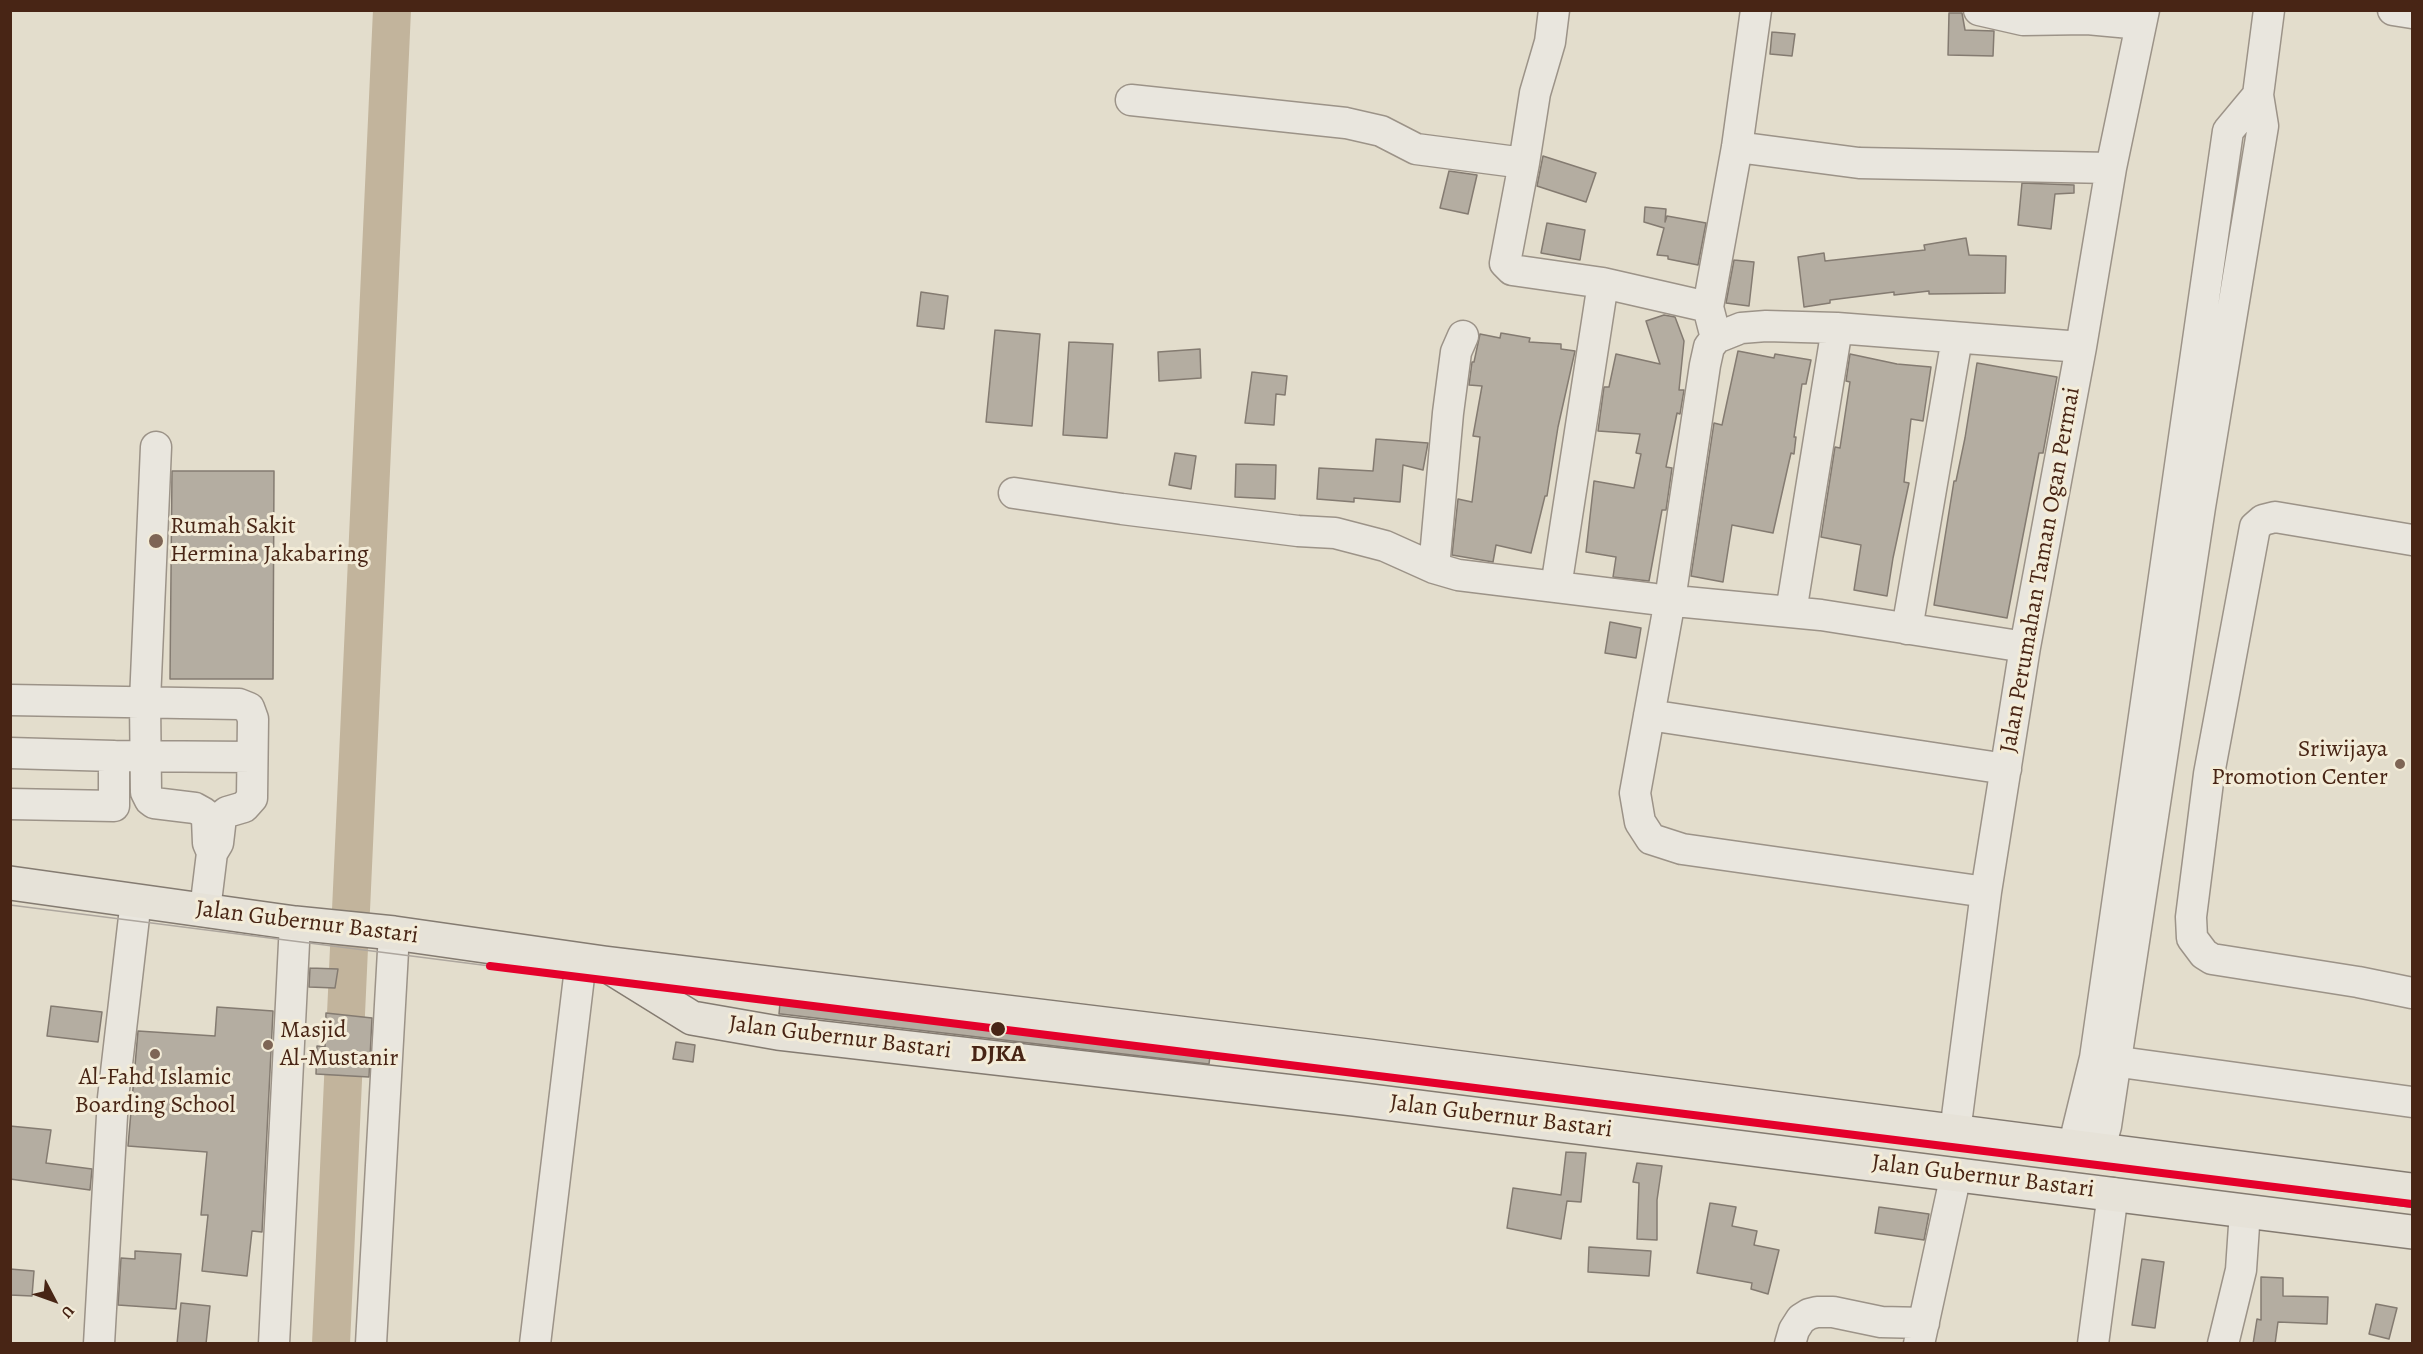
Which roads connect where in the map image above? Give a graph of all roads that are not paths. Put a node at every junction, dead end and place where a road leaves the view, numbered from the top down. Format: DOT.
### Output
graph roads {
  1 [pos="1554,10"];
  2 [pos="1756,10"];
  3 [pos="1979,10"];
  4 [pos="2269,10"];
  5 [pos="2393,10"];
  6 [pos="2412,13"];
  7 [pos="2143,17"];
  8 [pos="1131,99"];
  9 [pos="1737,147"];
  10 [pos="1524,163"];
  11 [pos="2111,168"];
  12 [pos="1603,283"];
  13 [pos="1708,307"];
  14 [pos="1837,328"];
  15 [pos="1463,336"];
  16 [pos="1716,338"];
  17 [pos="1957,338"];
  18 [pos="2081,347"];
  19 [pos="156,447"];
  20 [pos="1014,493"];
  21 [pos="2412,540"];
  22 [pos="1434,568"];
  23 [pos="1556,587"];
  24 [pos="1670,600"];
  25 [pos="1791,612"];
  26 [pos="1907,629"];
  27 [pos="2025,646"];
  28 [pos="10,700"];
  29 [pos="145,701"];
  30 [pos="1649,715"];
  31 [pos="10,753"];
  32 [pos="114,756"];
  33 [pos="146,757"];
  34 [pos="252,757"];
  35 [pos="2006,769"];
  36 [pos="10,804"];
  37 [pos="200,810"];
  38 [pos="232,810"];
  39 [pos="212,853"];
  40 [pos="10,883"];
  41 [pos="1986,892"];
  42 [pos="136,900"];
  43 [pos="205,910"];
  44 [pos="295,923"];
  45 [pos="394,933"];
  46 [pos="592,962"];
  47 [pos="2412,993"];
  48 [pos="1368,1056"];
  49 [pos="2103,1072"];
  50 [pos="1354,1099"];
  51 [pos="2412,1102"];
  52 [pos="1955,1132"];
  53 [pos="2090,1137"];
  54 [pos="1956,1174"];
  55 [pos="2412,1190"];
  56 [pos="2113,1193"];
  57 [pos="2245,1211"];
  58 [pos="2412,1232"];
  59 [pos="1859,1332"];
  60 [pos="1922,1333"];
  61 [pos="99,1344"];
  62 [pos="274,1344"];
  63 [pos="371,1344"];
  64 [pos="535,1344"];
  65 [pos="1790,1344"];
  66 [pos="2093,1344"];
  67 [pos="2223,1344"];
  1 -- 10 [label="street"];
  2 -- 9 [label="street"];
  3 -- 7 [label="street"];
  4 -- 49 [label="street"];
  5 -- 6 [label="street"];
  7 -- 11 [label="street, Jalan Perumahan Taman Ogan Permai"];
  8 -- 10 [label="street"];
  9 -- 11 [label="street"];
  9 -- 13 [label="street"];
  10 -- 12 [label="street"];
  11 -- 18 [label="street, Jalan Perumahan Taman Ogan Permai"];
  12 -- 13 [label="street"];
  12 -- 23 [label="street"];
  13 -- 16 [label="street"];
  14 -- 16 [label="street"];
  14 -- 17 [label="street"];
  14 -- 25 [label="street"];
  15 -- 22 [label="street"];
  16 -- 24 [label="street"];
  17 -- 18 [label="street"];
  17 -- 26 [label="street"];
  18 -- 27 [label="street, Jalan Perumahan Taman Ogan Permai"];
  19 -- 29 [label="street"];
  20 -- 22 [label="street"];
  21 -- 47 [label="street"];
  22 -- 23 [label="street"];
  23 -- 24 [label="street"];
  24 -- 25 [label="street"];
  24 -- 30 [label="street"];
  25 -- 26 [label="street"];
  26 -- 27 [label="street"];
  27 -- 35 [label="street, Jalan Perumahan Taman Ogan Permai"];
  28 -- 29 [label="street"];
  29 -- 33 [label="street"];
  29 -- 34 [label="street"];
  30 -- 35 [label="street"];
  30 -- 41 [label="street"];
  31 -- 32 [label="street"];
  32 -- 33 [label="street"];
  32 -- 36 [label="street"];
  33 -- 34 [label="street"];
  33 -- 37 [label="street"];
  34 -- 38 [label="street"];
  35 -- 41 [label="street, Jalan Perumahan Taman Ogan Permai"];
  37 -- 38 [label="street"];
  37 -- 39 [label="street"];
  38 -- 39 [label="street"];
  39 -- 43 [label="street"];
  40 -- 42 [label="highway, Jalan Gubernur Bastari"];
  41 -- 52 [label="street, Jalan Perumahan Taman Ogan Permai"];
  42 -- 43 [label="highway, Jalan Gubernur Bastari"];
  42 -- 61 [label="street"];
  43 -- 44 [label="highway, Jalan Gubernur Bastari"];
  44 -- 45 [label="highway, Jalan Gubernur Bastari"];
  44 -- 62 [label="street"];
  45 -- 46 [label="highway, Jalan Gubernur Bastari"];
  45 -- 63 [label="street"];
  46 -- 48 [label="highway, Jalan Gubernur Bastari"];
  46 -- 50 [label="highway, Jalan Gubernur Bastari"];
  46 -- 64 [label="street"];
  48 -- 50 [label="highway"];
  48 -- 52 [label="highway, Jalan Gubernur Bastari"];
  49 -- 51 [label="street"];
  49 -- 53 [label="street"];
  50 -- 54 [label="highway, Jalan Gubernur Bastari"];
  52 -- 53 [label="highway, Jalan Gubernur Bastari"];
  53 -- 55 [label="highway, Jalan Gubernur Bastari"];
  54 -- 56 [label="highway, Jalan Gubernur Bastari"];
  54 -- 60 [label="street"];
  56 -- 57 [label="highway, Jalan Gubernur Bastari"];
  56 -- 66 [label="street"];
  57 -- 58 [label="highway, Jalan Gubernur Bastari"];
  57 -- 67 [label="street"];
  59 -- 60 [label="street"];
  59 -- 65 [label="street"];
}
